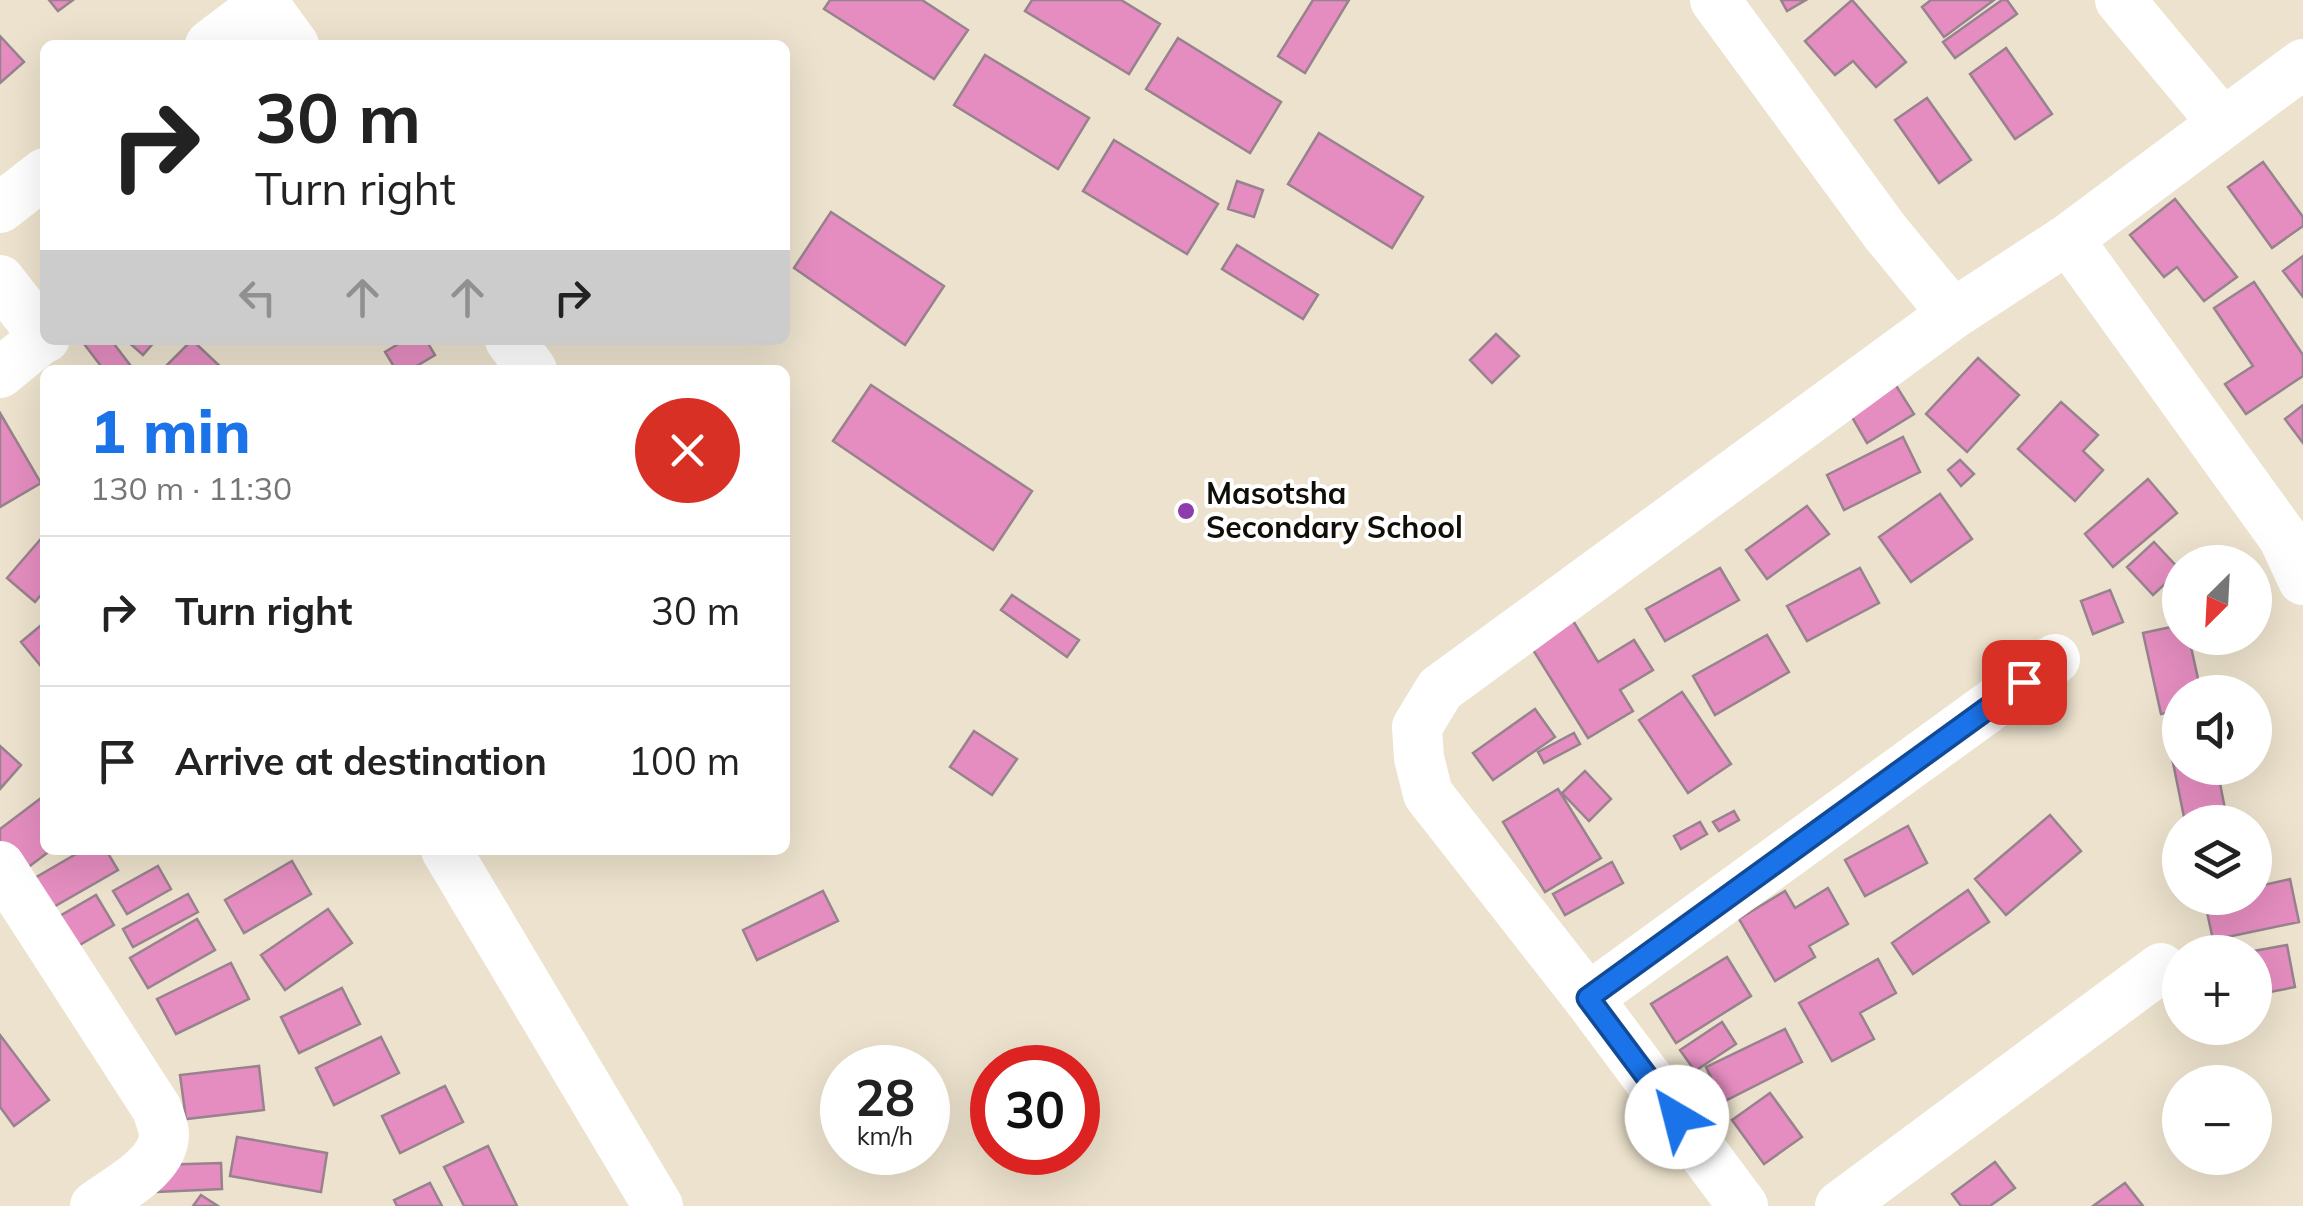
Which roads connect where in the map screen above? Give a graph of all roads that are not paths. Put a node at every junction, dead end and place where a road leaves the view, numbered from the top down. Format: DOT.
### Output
graph roads {
  1 [pos="1715,0"];
  2 [pos="2120,0"];
  3 [pos="262,2"];
  4 [pos="216,40"];
  5 [pos="290,40"];
  6 [pos="2303,64"];
  7 [pos="2222,122"];
  8 [pos="40,177"];
  9 [pos="0,208"];
  10 [pos="2068,239"];
  11 [pos="0,280"];
  12 [pos="1954,314"];
  13 [pos="40,332"];
  14 [pos="40,342"];
  15 [pos="51,345"];
  16 [pos="67,365"];
  17 [pos="0,373"];
  18 [pos="2303,580"];
  19 [pos="2055,659"];
  20 [pos="449,855"];
  21 [pos="0,866"];
  22 [pos="2161,968"];
  23 [pos="1588,998"];
  24 [pos="95,1206"];
  25 [pos="658,1206"];
  26 [pos="1743,1206"];
  27 [pos="1840,1206"];
  1 -- 12 [label="street"];
  2 -- 7 [label="street"];
  3 -- 4 [label="street"];
  3 -- 5 [label="street"];
  6 -- 7 [label="street"];
  7 -- 10 [label="street"];
  8 -- 9 [label="street"];
  10 -- 12 [label="street"];
  10 -- 18 [label="street"];
  11 -- 13 [label="street"];
  12 -- 23 [label="street"];
  14 -- 17 [label="street"];
  15 -- 16 [label="street"];
  19 -- 23 [label="street"];
  20 -- 25 [label="street"];
  21 -- 24 [label="street"];
  22 -- 27 [label="street"];
  23 -- 26 [label="street"];
}
